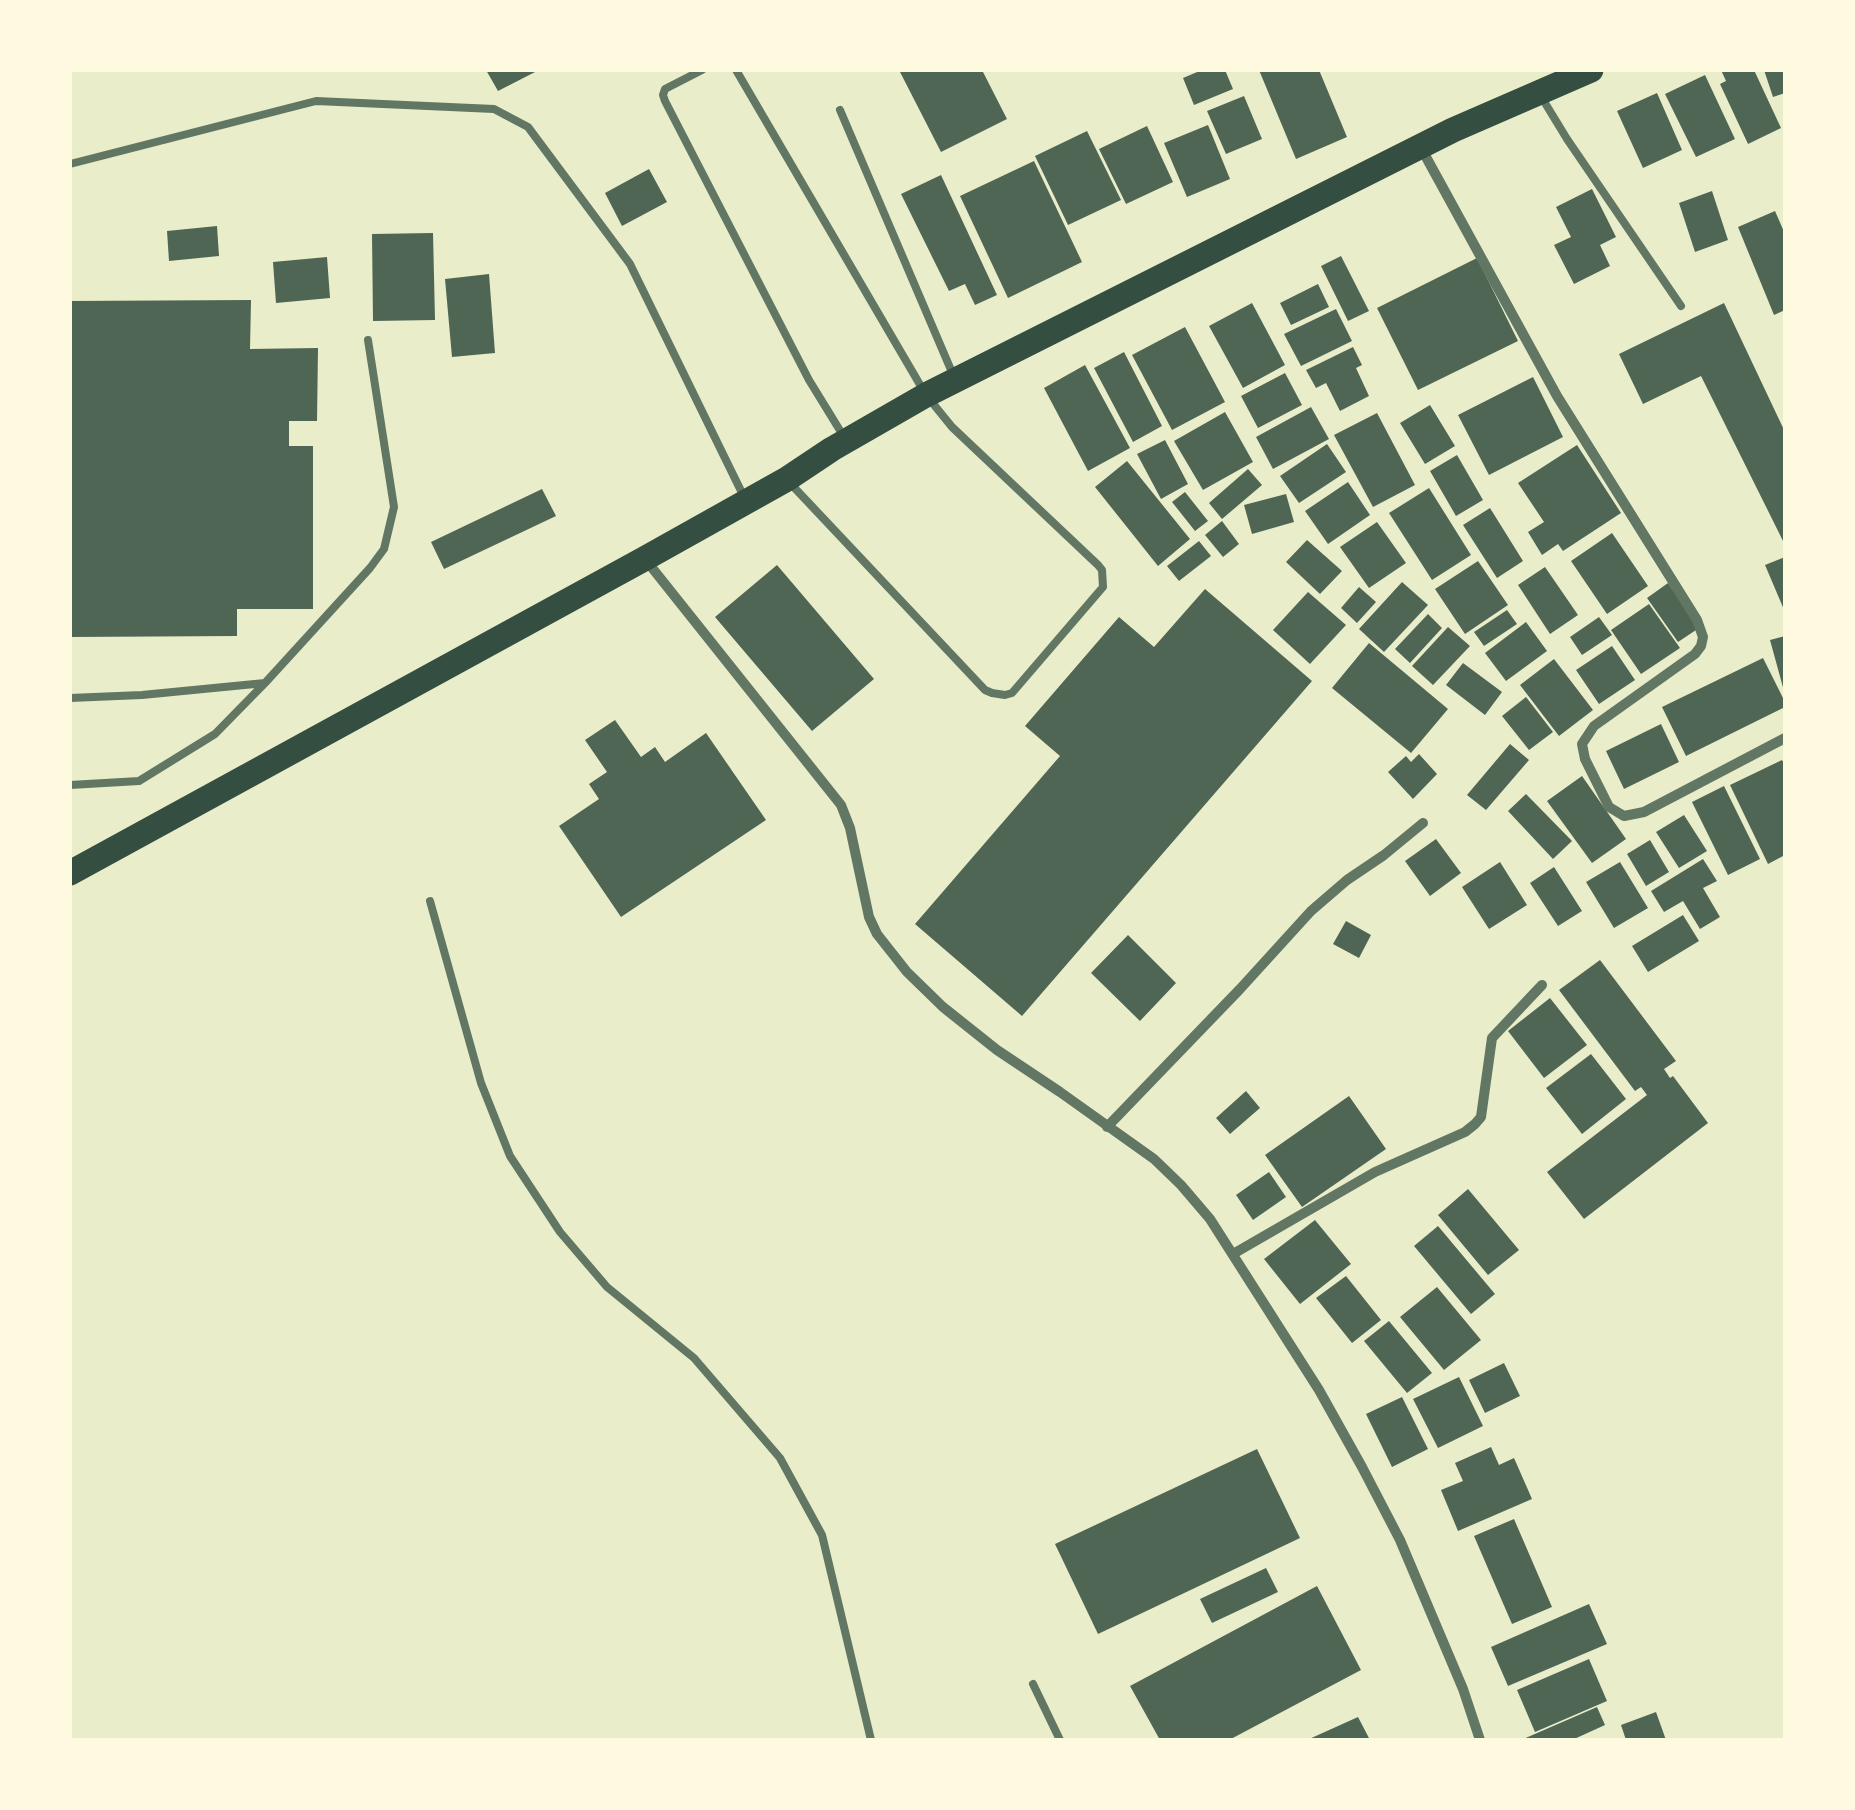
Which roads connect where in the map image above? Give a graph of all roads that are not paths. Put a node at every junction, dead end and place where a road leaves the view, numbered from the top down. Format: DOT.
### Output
graph roads {
  1 [pos="702,70"];
  2 [pos="736,70"];
  3 [pos="1591,70"];
  4 [pos="1540,94"];
  5 [pos="840,110"];
  6 [pos="1420,146"];
  7 [pos="70,164"];
  8 [pos="1680,306"];
  9 [pos="368,340"];
  10 [pos="955,380"];
  11 [pos="926,395"];
  12 [pos="846,440"];
  13 [pos="787,479"];
  14 [pos="746,501"];
  15 [pos="644,559"];
  16 [pos="265,684"];
  17 [pos="70,698"];
  18 [pos="1785,738"];
  19 [pos="70,785"];
  20 [pos="1423,823"];
  21 [pos="70,873"];
  22 [pos="430,901"];
  23 [pos="1542,985"];
  24 [pos="1106,1127"];
  25 [pos="1233,1254"];
  26 [pos="1033,1684"];
  27 [pos="871,1740"];
  28 [pos="1060,1740"];
  29 [pos="1480,1740"];
  1 -- 12 [label="lane"];
  2 -- 11 [label="lane"];
  3 -- 4 [label="main road"];
  4 -- 6 [label="main road"];
  4 -- 8 [label="lane"];
  5 -- 10 [label="lane"];
  6 -- 10 [label="main road"];
  6 -- 18 [label="street"];
  7 -- 14 [label="lane"];
  9 -- 16 [label="lane"];
  10 -- 11 [label="main road"];
  11 -- 12 [label="main road"];
  11 -- 13 [label="lane"];
  12 -- 13 [label="main road"];
  13 -- 14 [label="main road"];
  14 -- 15 [label="main road"];
  15 -- 21 [label="main road"];
  15 -- 24 [label="street"];
  16 -- 17 [label="lane"];
  16 -- 19 [label="lane"];
  20 -- 24 [label="street"];
  22 -- 27 [label="lane"];
  23 -- 25 [label="street"];
  24 -- 25 [label="street"];
  25 -- 29 [label="street"];
  26 -- 28 [label="lane"];
}
